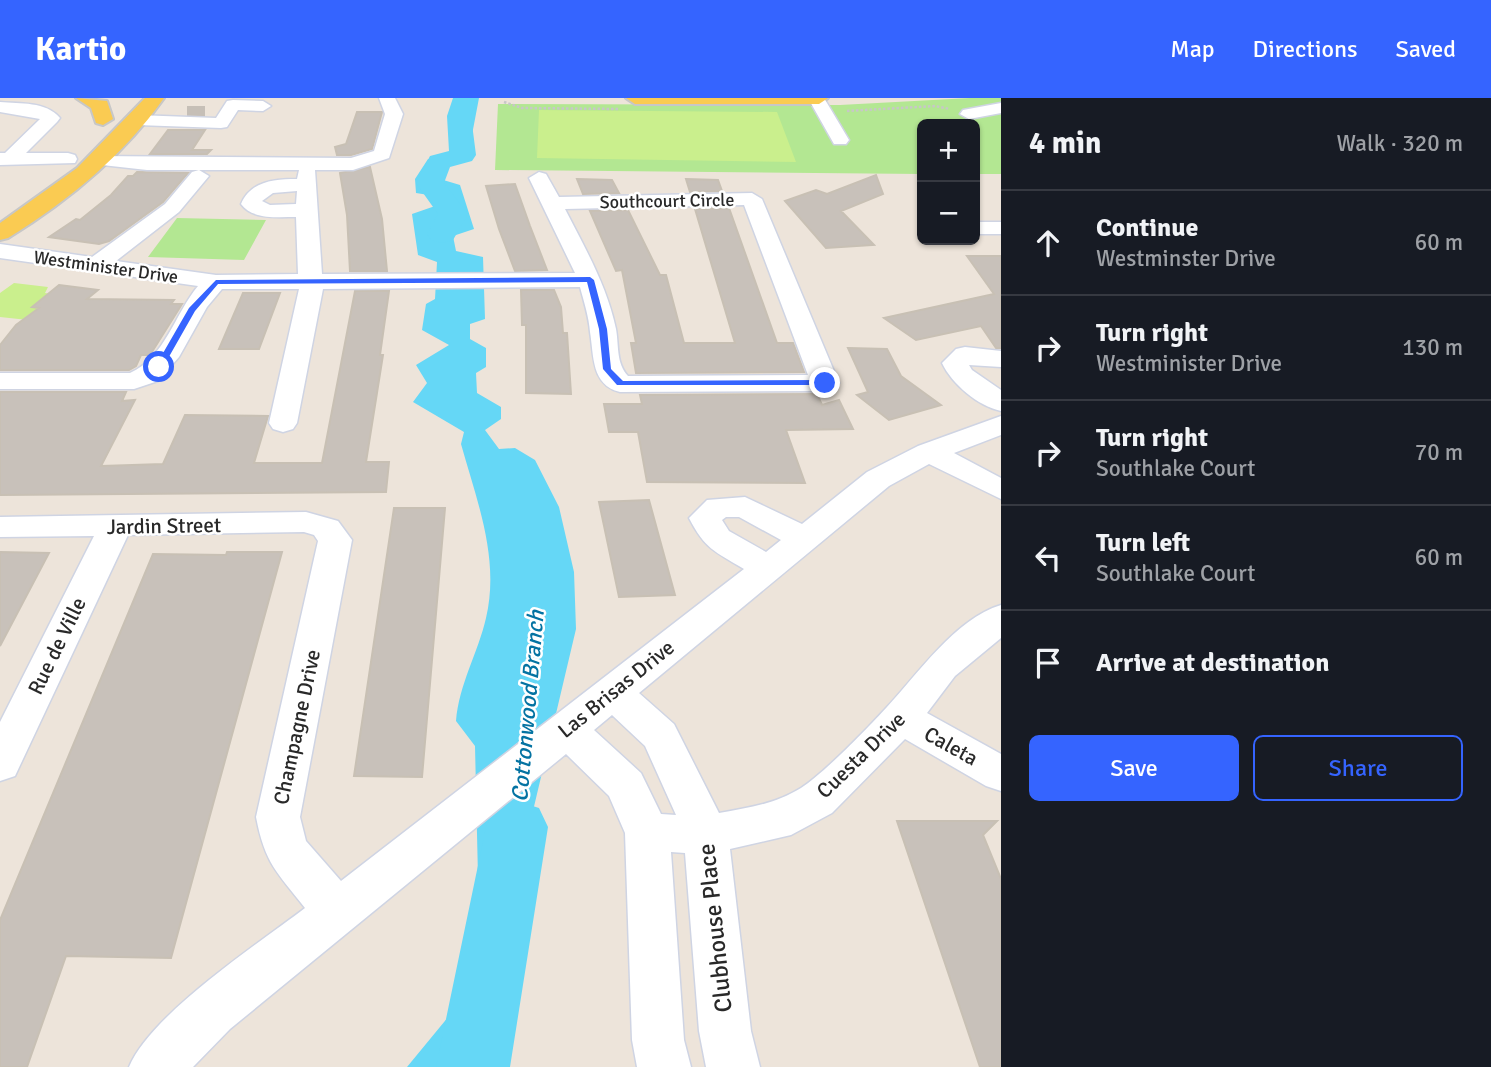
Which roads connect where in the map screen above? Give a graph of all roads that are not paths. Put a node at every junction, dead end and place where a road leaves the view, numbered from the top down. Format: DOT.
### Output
graph roads {
  1 [pos="85,98"];
  2 [pos="155,98"];
  3 [pos="387,98"];
  4 [pos="635,98"];
  5 [pos="710,98"];
  6 [pos="744,98"];
  7 [pos="817,98"];
  8 [pos="121,100"];
  9 [pos="237,106"];
  10 [pos="0,107"];
  11 [pos="1001,108"];
  12 [pos="969,114"];
  13 [pos="103,119"];
  14 [pos="137,120"];
  15 [pos="840,140"];
  16 [pos="160,146"];
  17 [pos="77,149"];
  18 [pos="5,159"];
  19 [pos="100,160"];
  20 [pos="147,164"];
  21 [pos="199,176"];
  22 [pos="540,177"];
  23 [pos="553,202"];
  24 [pos="308,210"];
  25 [pos="0,214"];
  26 [pos="980,228"];
  27 [pos="1001,228"];
  28 [pos="0,233"];
  29 [pos="0,251"];
  30 [pos="96,265"];
  31 [pos="590,280"];
  32 [pos="216,282"];
  33 [pos="310,283"];
  34 [pos="1001,359"];
  35 [pos="0,381"];
  36 [pos="1001,403"];
  37 [pos="283,423"];
  38 [pos="992,437"];
  39 [pos="929,452"];
  40 [pos="1001,490"];
  41 [pos="0,527"];
  42 [pos="115,527"];
  43 [pos="326,528"];
  44 [pos="803,538"];
  45 [pos="767,567"];
  46 [pos="1001,618"];
  47 [pos="613,694"];
  48 [pos="901,718"];
  49 [pos="566,729"];
  50 [pos="0,764"];
  51 [pos="1001,774"];
  52 [pos="647,833"];
  53 [pos="706,834"];
  54 [pos="337,911"];
  55 [pos="156,1067"];
  56 [pos="664,1067"];
  57 [pos="733,1067"];
  1 -- 13 [label="main road"];
  2 -- 14 [label="main road"];
  3 -- 20 [label="street"];
  4 -- 5 [label="main road"];
  5 -- 6 [label="main road"];
  6 -- 7 [label="main road"];
  7 -- 15 [label="street"];
  8 -- 13 [label="main road"];
  9 -- 14 [label="street"];
  10 -- 18 [label="street"];
  11 -- 12 [label="street"];
  13 -- 17 [label="main road"];
  14 -- 19 [label="main road"];
  16 -- 20 [label="street"];
  17 -- 18 [label="street"];
  17 -- 25 [label="main road"];
  19 -- 20 [label="street"];
  19 -- 28 [label="main road"];
  21 -- 30 [label="street"];
  22 -- 23 [label="street"];
  23 -- 31 [label="street"];
  23 -- 31 [label="street, Southcourt Circle"];
  24 -- 24 [label="street"];
  24 -- 33 [label="street"];
  26 -- 27 [label="street"];
  29 -- 30 [label="street, Westminister Drive"];
  30 -- 32 [label="street, Westminister Drive"];
  31 -- 33 [label="street, Westminister Drive"];
  32 -- 33 [label="street, Westminister Drive"];
  32 -- 35 [label="street"];
  33 -- 37 [label="street"];
  34 -- 36 [label="street"];
  38 -- 39 [label="street, Las Brisas Drive"];
  39 -- 40 [label="street"];
  39 -- 44 [label="street, Las Brisas Drive"];
  41 -- 42 [label="street, Jardin Street"];
  42 -- 43 [label="street, Jardin Street"];
  42 -- 50 [label="street, Rue de Ville"];
  43 -- 54 [label="street, Champagne Drive"];
  44 -- 45 [label="street, Las Brisas Drive"];
  44 -- 45 [label="street"];
  45 -- 47 [label="street, Las Brisas Drive"];
  46 -- 48 [label="street, Cuesta Drive"];
  47 -- 49 [label="street, Las Brisas Drive"];
  47 -- 53 [label="street, Clubhouse Place"];
  48 -- 51 [label="street, Caleta"];
  48 -- 53 [label="street, Cuesta Drive"];
  49 -- 52 [label="street"];
  49 -- 54 [label="street, Las Brisas Drive"];
  52 -- 53 [label="street, Cuesta Drive"];
  52 -- 56 [label="street"];
  53 -- 57 [label="street, Clubhouse Place"];
  54 -- 55 [label="street, Las Brisas Drive"];
}
